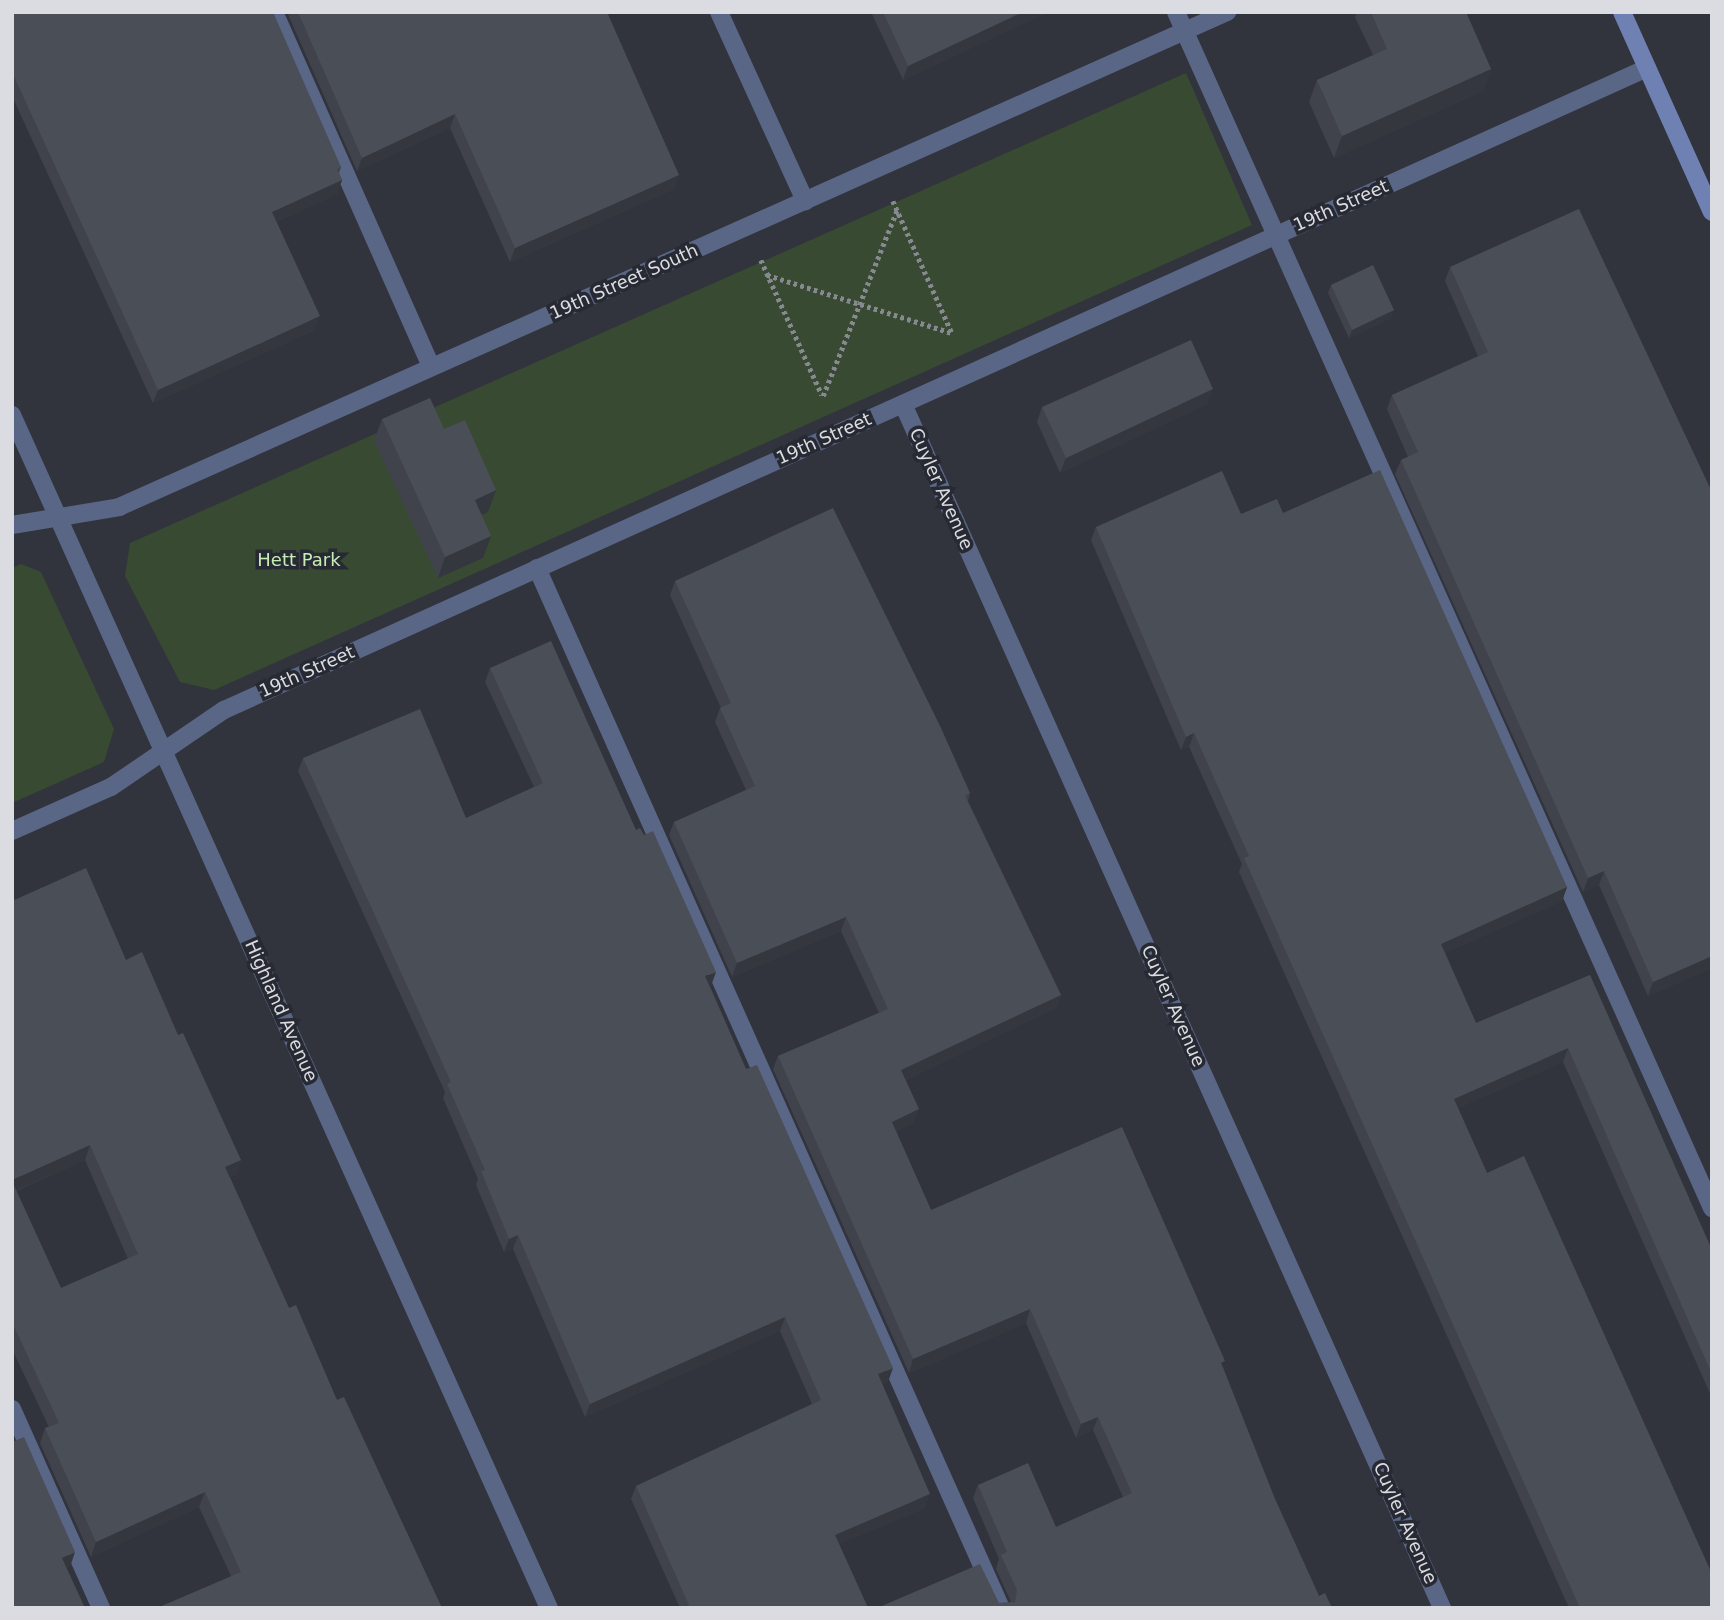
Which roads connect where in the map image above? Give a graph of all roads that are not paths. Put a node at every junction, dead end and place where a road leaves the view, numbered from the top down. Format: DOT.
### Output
graph roads {
  1 [pos="274,12"];
  2 [pos="719,12"];
  3 [pos="1176,12"];
  4 [pos="1227,12"];
  5 [pos="1622,12"];
  6 [pos="1184,31"];
  7 [pos="1647,68"];
  8 [pos="805,201"];
  9 [pos="1712,212"];
  10 [pos="1276,235"];
  11 [pos="431,368"];
  12 [pos="903,404"];
  13 [pos="12,415"];
  14 [pos="57,515"];
  15 [pos="12,525"];
  16 [pos="537,568"];
  17 [pos="164,750"];
  18 [pos="12,831"];
  19 [pos="1712,1208"];
  20 [pos="12,1409"];
  21 [pos="101,1608"];
  22 [pos="549,1608"];
  23 [pos="1001,1608"];
  24 [pos="1442,1608"];
  1 -- 11 [label="street"];
  2 -- 8 [label="street"];
  3 -- 6 [label="street"];
  4 -- 6 [label="street, 19th Street South"];
  5 -- 7 [label="street"];
  6 -- 8 [label="street, 19th Street South"];
  6 -- 10 [label="street"];
  7 -- 9 [label="street"];
  7 -- 10 [label="street, 19th Street"];
  8 -- 11 [label="street, 19th Street South"];
  10 -- 12 [label="street, 19th Street"];
  10 -- 19 [label="street"];
  11 -- 14 [label="street, 19th Street South"];
  12 -- 16 [label="street, 19th Street"];
  12 -- 24 [label="street, Cuyler Avenue"];
  13 -- 14 [label="street, Highland Avenue"];
  14 -- 15 [label="street, 19th Street South"];
  14 -- 17 [label="street, Highland Avenue"];
  16 -- 17 [label="street, 19th Street"];
  16 -- 23 [label="street"];
  17 -- 18 [label="street, 19th Street"];
  17 -- 22 [label="street, Highland Avenue"];
  20 -- 21 [label="street"];
}
